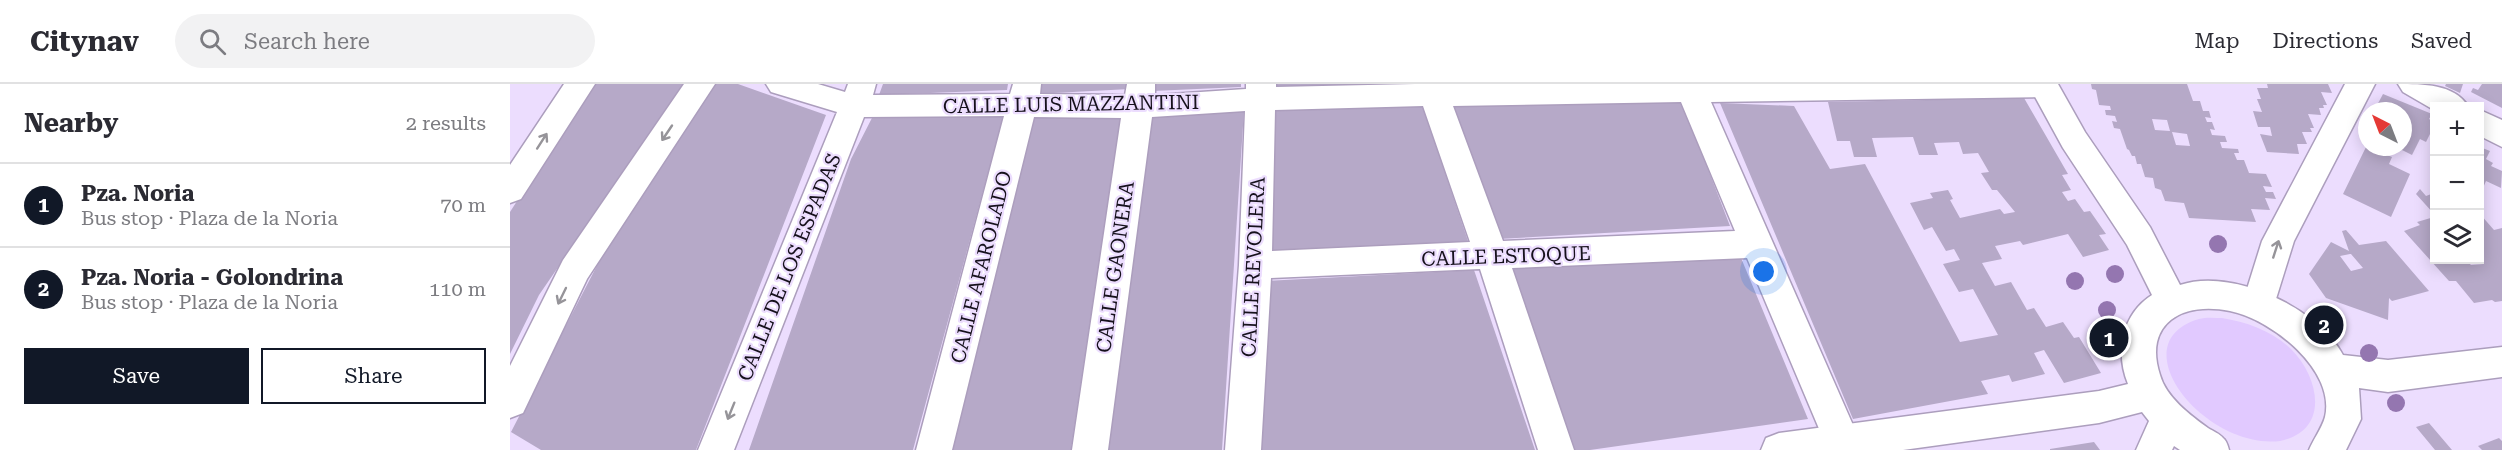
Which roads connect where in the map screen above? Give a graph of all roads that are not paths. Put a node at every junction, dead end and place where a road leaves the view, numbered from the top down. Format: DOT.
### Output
graph roads {
  1 [pos="580,84"];
  2 [pos="700,84"];
  3 [pos="781,84"];
  4 [pos="2360,84"];
  5 [pos="2413,84"];
  6 [pos="2043,85"];
  7 [pos="1689,87"];
  8 [pos="1431,89"];
  9 [pos="1260,92"];
  10 [pos="1025,94"];
  11 [pos="858,95"];
  12 [pos="1139,96"];
  13 [pos="2446,102"];
  14 [pos="2484,124"];
  15 [pos="2502,135"];
  16 [pos="510,190"];
  17 [pos="1756,244"];
  18 [pos="1492,257"];
  19 [pos="1255,265"];
  20 [pos="2171,300"];
  21 [pos="2259,305"];
  22 [pos="2502,362"];
  23 [pos="2334,370"];
  24 [pos="510,402"];
  25 [pos="2159,406"];
  26 [pos="1842,441"];
  27 [pos="716,450"];
  28 [pos="934,450"];
  29 [pos="1090,450"];
  30 [pos="1243,450"];
  31 [pos="1556,450"];
  32 [pos="1779,450"];
  33 [pos="2154,450"];
  34 [pos="2211,450"];
  35 [pos="2327,450"];
  16 -- 1 [label="street, one-way"];
  2 -- 24 [label="street, one-way"];
  3 -- 11 [label="street, CALLE LUIS MAZZANTINI"];
  21 -- 4 [label="street, one-way"];
  5 -- 13 [label="street"];
  6 -- 7 [label="street, CALLE LUIS MAZZANTINI"];
  6 -- 20 [label="street"];
  7 -- 8 [label="street, CALLE LUIS MAZZANTINI"];
  7 -- 17 [label="street"];
  8 -- 9 [label="street, CALLE LUIS MAZZANTINI"];
  8 -- 18 [label="street"];
  9 -- 12 [label="street, CALLE LUIS MAZZANTINI"];
  9 -- 19 [label="street, CALLE REVOLERA"];
  10 -- 11 [label="street, CALLE LUIS MAZZANTINI"];
  10 -- 12 [label="street, CALLE LUIS MAZZANTINI"];
  10 -- 28 [label="street, CALLE AFAROLADO"];
  11 -- 27 [label="street, CALLE DE LOS ESPADAS, one-way"];
  12 -- 29 [label="street, CALLE GAONERA"];
  14 -- 15 [label="street"];
  17 -- 18 [label="street, CALLE ESTOQUE"];
  17 -- 26 [label="street"];
  18 -- 19 [label="street, CALLE ESTOQUE"];
  18 -- 31 [label="street"];
  19 -- 30 [label="street, CALLE REVOLERA"];
  20 -- 21 [label="street"];
  20 -- 25 [label="street"];
  21 -- 23 [label="street"];
  22 -- 23 [label="street"];
  23 -- 35 [label="street"];
  25 -- 26 [label="street"];
  25 -- 33 [label="street"];
  25 -- 34 [label="street"];
  26 -- 32 [label="street"];
}
